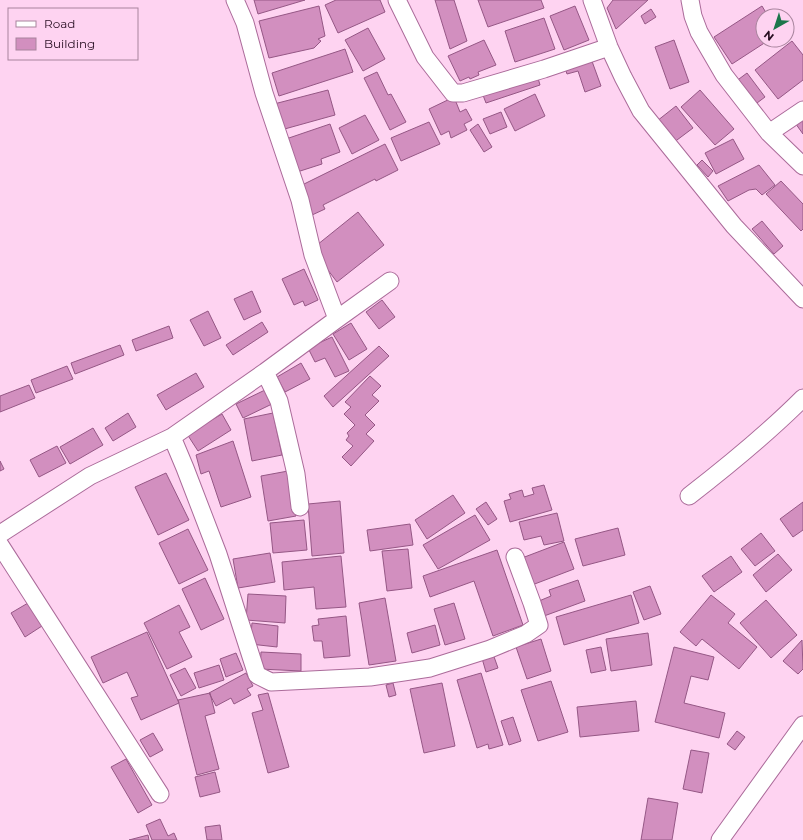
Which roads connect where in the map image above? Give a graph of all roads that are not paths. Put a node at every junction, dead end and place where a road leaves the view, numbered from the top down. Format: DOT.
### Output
graph roads {
  1 [pos="235,0"];
  2 [pos="397,0"];
  3 [pos="592,0"];
  4 [pos="690,0"];
  5 [pos="609,47"];
  6 [pos="803,110"];
  7 [pos="769,133"];
  8 [pos="803,166"];
  9 [pos="390,281"];
  10 [pos="803,299"];
  11 [pos="337,319"];
  12 [pos="265,372"];
  13 [pos="803,398"];
  14 [pos="172,437"];
  15 [pos="689,496"];
  16 [pos="300,507"];
  17 [pos="0,534"];
  18 [pos="0,545"];
  19 [pos="515,557"];
  20 [pos="803,725"];
  21 [pos="160,794"];
  22 [pos="720,840"];
  1 -- 11 [label="street"];
  2 -- 5 [label="street"];
  3 -- 5 [label="street"];
  4 -- 7 [label="street"];
  5 -- 10 [label="street"];
  6 -- 7 [label="street"];
  7 -- 8 [label="street"];
  9 -- 11 [label="street"];
  11 -- 12 [label="street"];
  12 -- 14 [label="street"];
  12 -- 16 [label="street"];
  13 -- 15 [label="street"];
  14 -- 17 [label="street"];
  14 -- 19 [label="street"];
  18 -- 21 [label="street"];
  20 -- 22 [label="street"];
}
